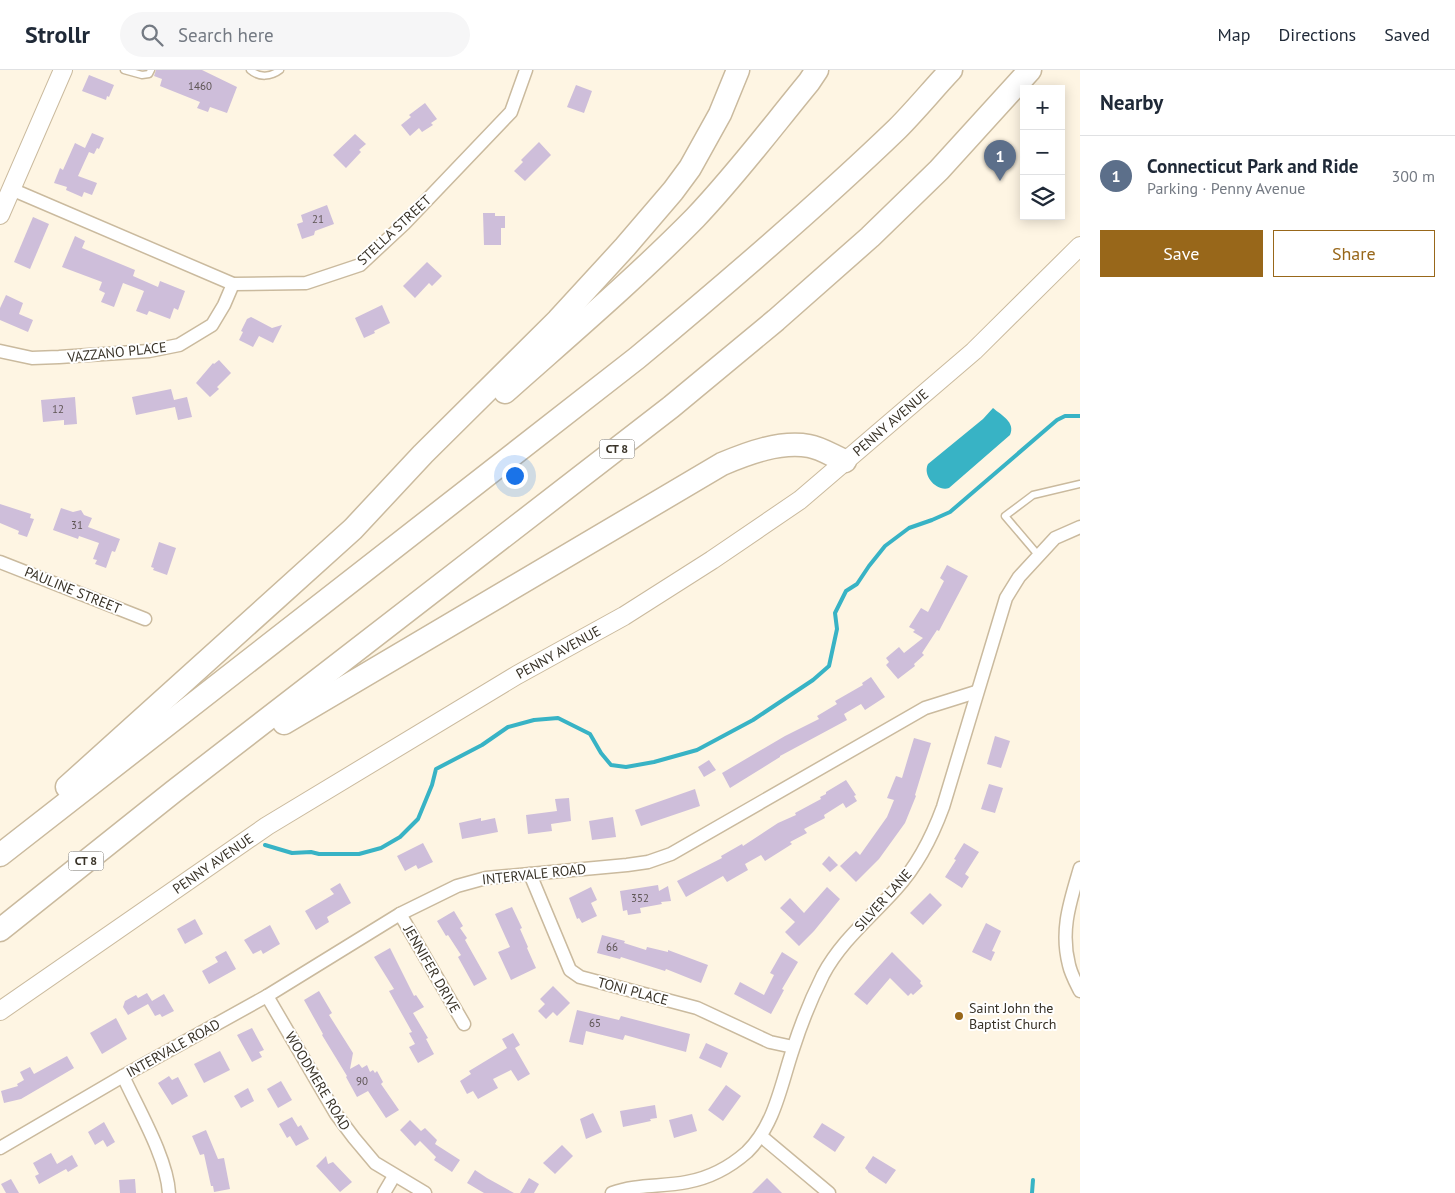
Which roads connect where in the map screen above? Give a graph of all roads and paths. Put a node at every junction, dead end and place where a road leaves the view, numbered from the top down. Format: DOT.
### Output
graph roads {
  1 [pos="63,70"];
  2 [pos="124,70"];
  3 [pos="151,70"];
  4 [pos="250,70"];
  5 [pos="280,70"];
  6 [pos="526,70"];
  7 [pos="738,70"];
  8 [pos="816,70"];
  9 [pos="951,70"];
  10 [pos="1030,70"];
  11 [pos="11,189"];
  12 [pos="0,215"];
  13 [pos="1080,246"];
  14 [pos="233,284"];
  15 [pos="0,351"];
  16 [pos="845,461"];
  17 [pos="1080,484"];
  18 [pos="1080,527"];
  19 [pos="353,528"];
  20 [pos="1039,556"];
  21 [pos="0,562"];
  22 [pos="145,619"];
  23 [pos="976,692"];
  24 [pos="173,792"];
  25 [pos="0,848"];
  26 [pos="0,855"];
  27 [pos="1080,869"];
  28 [pos="530,874"];
  29 [pos="400,914"];
  30 [pos="0,930"];
  31 [pos="1080,991"];
  32 [pos="267,996"];
  33 [pos="0,1010"];
  34 [pos="464,1024"];
  35 [pos="793,1047"];
  36 [pos="123,1076"];
  37 [pos="761,1136"];
  38 [pos="0,1148"];
  39 [pos="394,1176"];
  40 [pos="169,1193"];
  41 [pos="384,1193"];
  42 [pos="425,1193"];
  43 [pos="612,1193"];
  44 [pos="829,1193"];
  1 -- 11 [label="main road"];
  2 -- 3 [label="lane"];
  4 -- 5 [label="lane"];
  6 -- 14 [label="street, STELLA STREET"];
  7 -- 19 [label="highway"];
  8 -- 19 [label="highway"];
  9 -- 26 [label="highway"];
  10 -- 24 [label="highway, CT 8"];
  11 -- 12 [label="main road"];
  11 -- 14 [label="street, STELLA STREET"];
  13 -- 16 [label="main road, PENNY AVENUE"];
  14 -- 15 [label="street, VAZZANO PLACE"];
  16 -- 24 [label="highway"];
  16 -- 33 [label="main road, PENNY AVENUE"];
  17 -- 20 [label="lane"];
  18 -- 20 [label="street, SILVER LANE"];
  19 -- 25 [label="highway"];
  20 -- 23 [label="street, SILVER LANE"];
  21 -- 22 [label="street, PAULINE STREET"];
  23 -- 28 [label="street, INTERVALE ROAD"];
  23 -- 35 [label="street, SILVER LANE"];
  24 -- 30 [label="highway, CT 8"];
  27 -- 31 [label="street"];
  28 -- 29 [label="street, INTERVALE ROAD"];
  28 -- 35 [label="street, TONI PLACE"];
  29 -- 32 [label="street, INTERVALE ROAD"];
  29 -- 34 [label="street, JENNIFER DRIVE"];
  32 -- 36 [label="street, INTERVALE ROAD"];
  32 -- 39 [label="street, WOODMERE ROAD"];
  35 -- 37 [label="street, SILVER LANE"];
  36 -- 38 [label="street, INTERVALE ROAD"];
  36 -- 40 [label="street"];
  37 -- 43 [label="street, SILVER LANE"];
  37 -- 44 [label="street"];
  39 -- 41 [label="street"];
  39 -- 42 [label="street, WOODMERE ROAD"];
}
